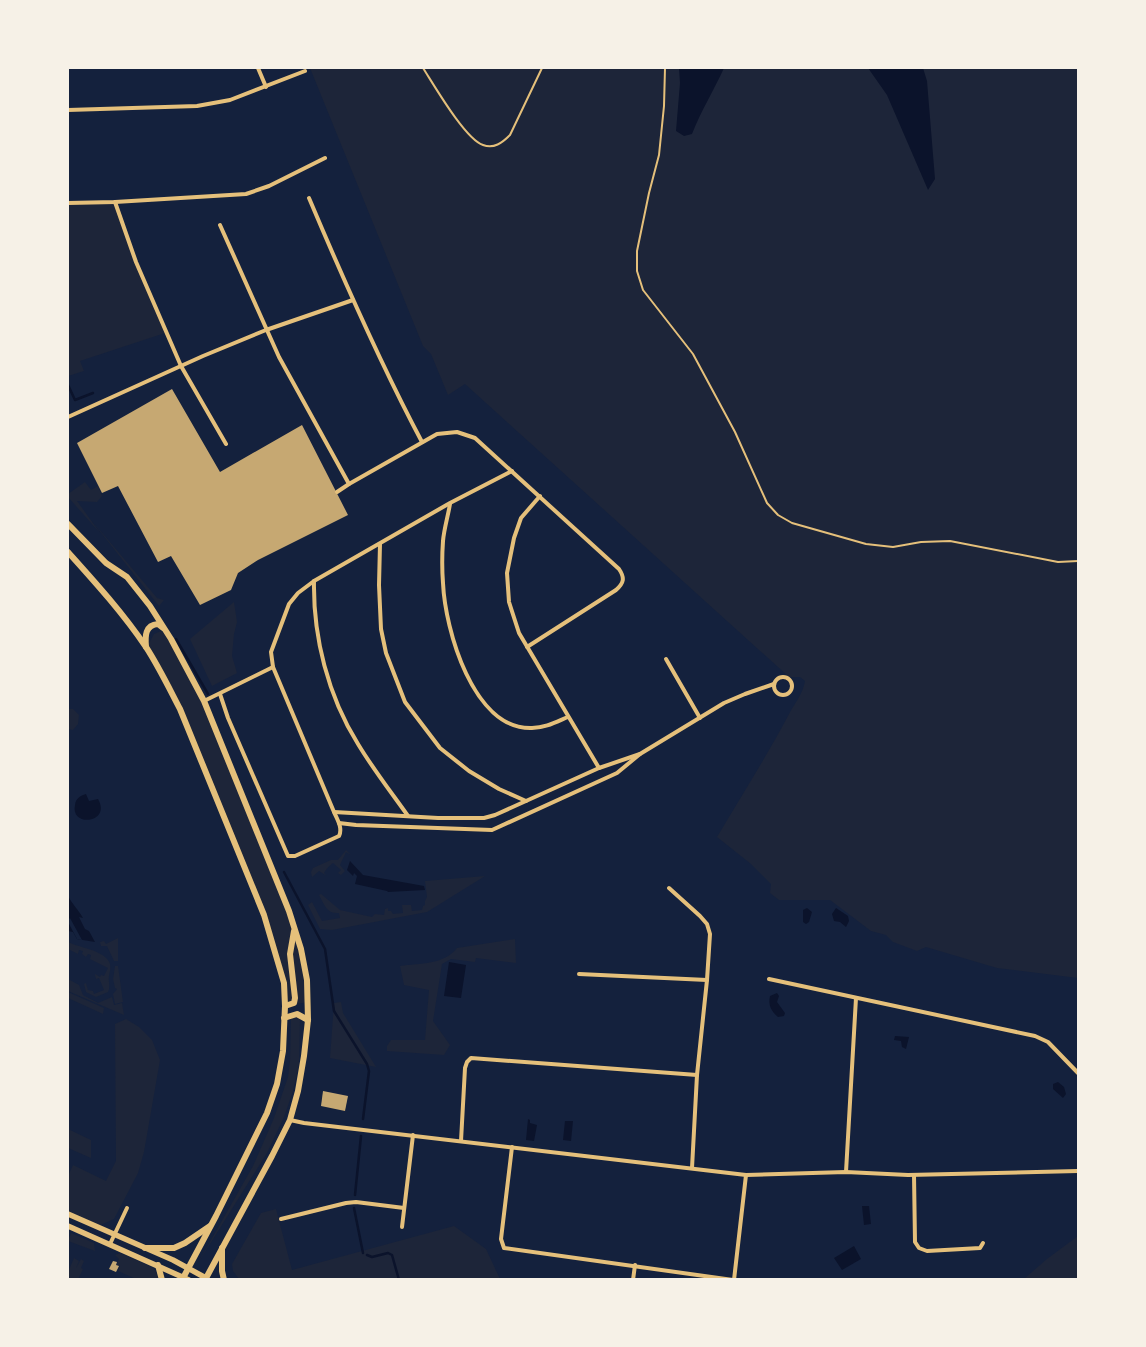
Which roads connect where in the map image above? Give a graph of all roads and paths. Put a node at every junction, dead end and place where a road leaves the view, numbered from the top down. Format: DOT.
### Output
graph roads {
  1 [pos="258,68"];
  2 [pos="423,68"];
  3 [pos="542,68"];
  4 [pos="665,68"];
  5 [pos="305,71"];
  6 [pos="266,87"];
  7 [pos="68,110"];
  8 [pos="325,158"];
  9 [pos="309,198"];
  10 [pos="68,202"];
  11 [pos="116,202"];
  12 [pos="220,225"];
  13 [pos="353,300"];
  14 [pos="266,330"];
  15 [pos="181,366"];
  16 [pos="68,411"];
  17 [pos="68,418"];
  18 [pos="422,442"];
  19 [pos="226,444"];
  20 [pos="512,471"];
  21 [pos="349,484"];
  22 [pos="336,492"];
  23 [pos="540,496"];
  24 [pos="450,503"];
  25 [pos="68,524"];
  26 [pos="380,544"];
  27 [pos="68,552"];
  28 [pos="1078,562"];
  29 [pos="314,581"];
  30 [pos="164,628"];
  31 [pos="527,647"];
  32 [pos="147,648"];
  33 [pos="666,659"];
  34 [pos="273,666"];
  35 [pos="774,684"];
  36 [pos="220,694"];
  37 [pos="204,701"];
  38 [pos="568,717"];
  39 [pos="700,718"];
  40 [pos="640,754"];
  41 [pos="599,768"];
  42 [pos="526,801"];
  43 [pos="334,812"];
  44 [pos="408,816"];
  45 [pos="339,823"];
  46 [pos="669,888"];
  47 [pos="294,930"];
  48 [pos="579,974"];
  49 [pos="769,979"];
  50 [pos="707,980"];
  51 [pos="856,998"];
  52 [pos="284,1006"];
  53 [pos="284,1018"];
  54 [pos="308,1020"];
  55 [pos="1078,1073"];
  56 [pos="697,1075"];
  57 [pos="290,1120"];
  58 [pos="413,1135"];
  59 [pos="461,1142"];
  60 [pos="512,1148"];
  61 [pos="692,1168"];
  62 [pos="1078,1171"];
  63 [pos="846,1172"];
  64 [pos="746,1175"];
  65 [pos="914,1175"];
  66 [pos="127,1208"];
  67 [pos="404,1208"];
  68 [pos="68,1214"];
  69 [pos="280,1219"];
  70 [pos="211,1225"];
  71 [pos="68,1226"];
  72 [pos="402,1227"];
  73 [pos="114,1235"];
  74 [pos="983,1243"];
  75 [pos="110,1244"];
  76 [pos="222,1246"];
  77 [pos="145,1248"];
  78 [pos="158,1265"];
  79 [pos="635,1265"];
  80 [pos="188,1269"];
  81 [pos="185,1279"];
  82 [pos="206,1279"];
  83 [pos="162,1280"];
  84 [pos="224,1280"];
  85 [pos="634,1280"];
  86 [pos="734,1280"];
  1 -- 6 [label="street"];
  2 -- 3 [label="path"];
  4 -- 28 [label="path"];
  5 -- 6 [label="street"];
  6 -- 7 [label="street"];
  8 -- 11 [label="street"];
  9 -- 13 [label="street"];
  10 -- 11 [label="street"];
  11 -- 15 [label="street"];
  12 -- 14 [label="street"];
  13 -- 14 [label="street"];
  13 -- 18 [label="street"];
  14 -- 15 [label="street"];
  14 -- 21 [label="street"];
  15 -- 17 [label="street"];
  15 -- 19 [label="street"];
  16 -- 17 [label="street"];
  18 -- 20 [label="street"];
  18 -- 21 [label="street"];
  20 -- 23 [label="street"];
  20 -- 24 [label="street"];
  21 -- 22 [label="street"];
  23 -- 31 [label="street"];
  23 -- 31 [label="street"];
  24 -- 26 [label="street"];
  24 -- 38 [label="street"];
  25 -- 30 [label="main road"];
  26 -- 29 [label="street"];
  26 -- 42 [label="street"];
  27 -- 32 [label="main road"];
  29 -- 34 [label="street"];
  29 -- 44 [label="street"];
  30 -- 32 [label="main road"];
  30 -- 37 [label="main road"];
  31 -- 38 [label="street"];
  32 -- 52 [label="main road"];
  33 -- 39 [label="street"];
  34 -- 36 [label="street"];
  34 -- 43 [label="street"];
  35 -- 35 [label="street"];
  35 -- 39 [label="street"];
  36 -- 37 [label="street"];
  36 -- 45 [label="street"];
  37 -- 47 [label="main road"];
  38 -- 41 [label="street"];
  39 -- 40 [label="street"];
  40 -- 41 [label="street"];
  40 -- 45 [label="street"];
  41 -- 42 [label="street"];
  42 -- 44 [label="street"];
  43 -- 44 [label="street"];
  43 -- 45 [label="street"];
  46 -- 50 [label="street"];
  47 -- 52 [label="main road"];
  47 -- 54 [label="main road"];
  48 -- 50 [label="street"];
  49 -- 51 [label="street"];
  50 -- 56 [label="street"];
  51 -- 55 [label="street"];
  51 -- 63 [label="street"];
  52 -- 53 [label="main road"];
  53 -- 54 [label="main road"];
  53 -- 70 [label="main road"];
  54 -- 57 [label="main road"];
  56 -- 59 [label="street"];
  56 -- 61 [label="street"];
  57 -- 58 [label="street"];
  57 -- 76 [label="main road"];
  58 -- 59 [label="street"];
  58 -- 67 [label="street"];
  59 -- 60 [label="street"];
  60 -- 61 [label="street"];
  60 -- 79 [label="street"];
  61 -- 64 [label="street"];
  62 -- 65 [label="street"];
  63 -- 64 [label="street"];
  63 -- 65 [label="street"];
  64 -- 86 [label="street"];
  65 -- 74 [label="street"];
  66 -- 73 [label="street"];
  67 -- 69 [label="street"];
  67 -- 72 [label="street"];
  68 -- 73 [label="main road"];
  70 -- 77 [label="main road"];
  70 -- 80 [label="main road"];
  71 -- 75 [label="main road"];
  73 -- 75 [label="street"];
  73 -- 77 [label="main road"];
  75 -- 78 [label="main road"];
  76 -- 82 [label="main road"];
  76 -- 84 [label="main road"];
  77 -- 80 [label="main road"];
  78 -- 81 [label="main road"];
  78 -- 83 [label="main road"];
  79 -- 85 [label="street"];
  79 -- 86 [label="street"];
  80 -- 81 [label="main road"];
  80 -- 82 [label="main road"];
}
